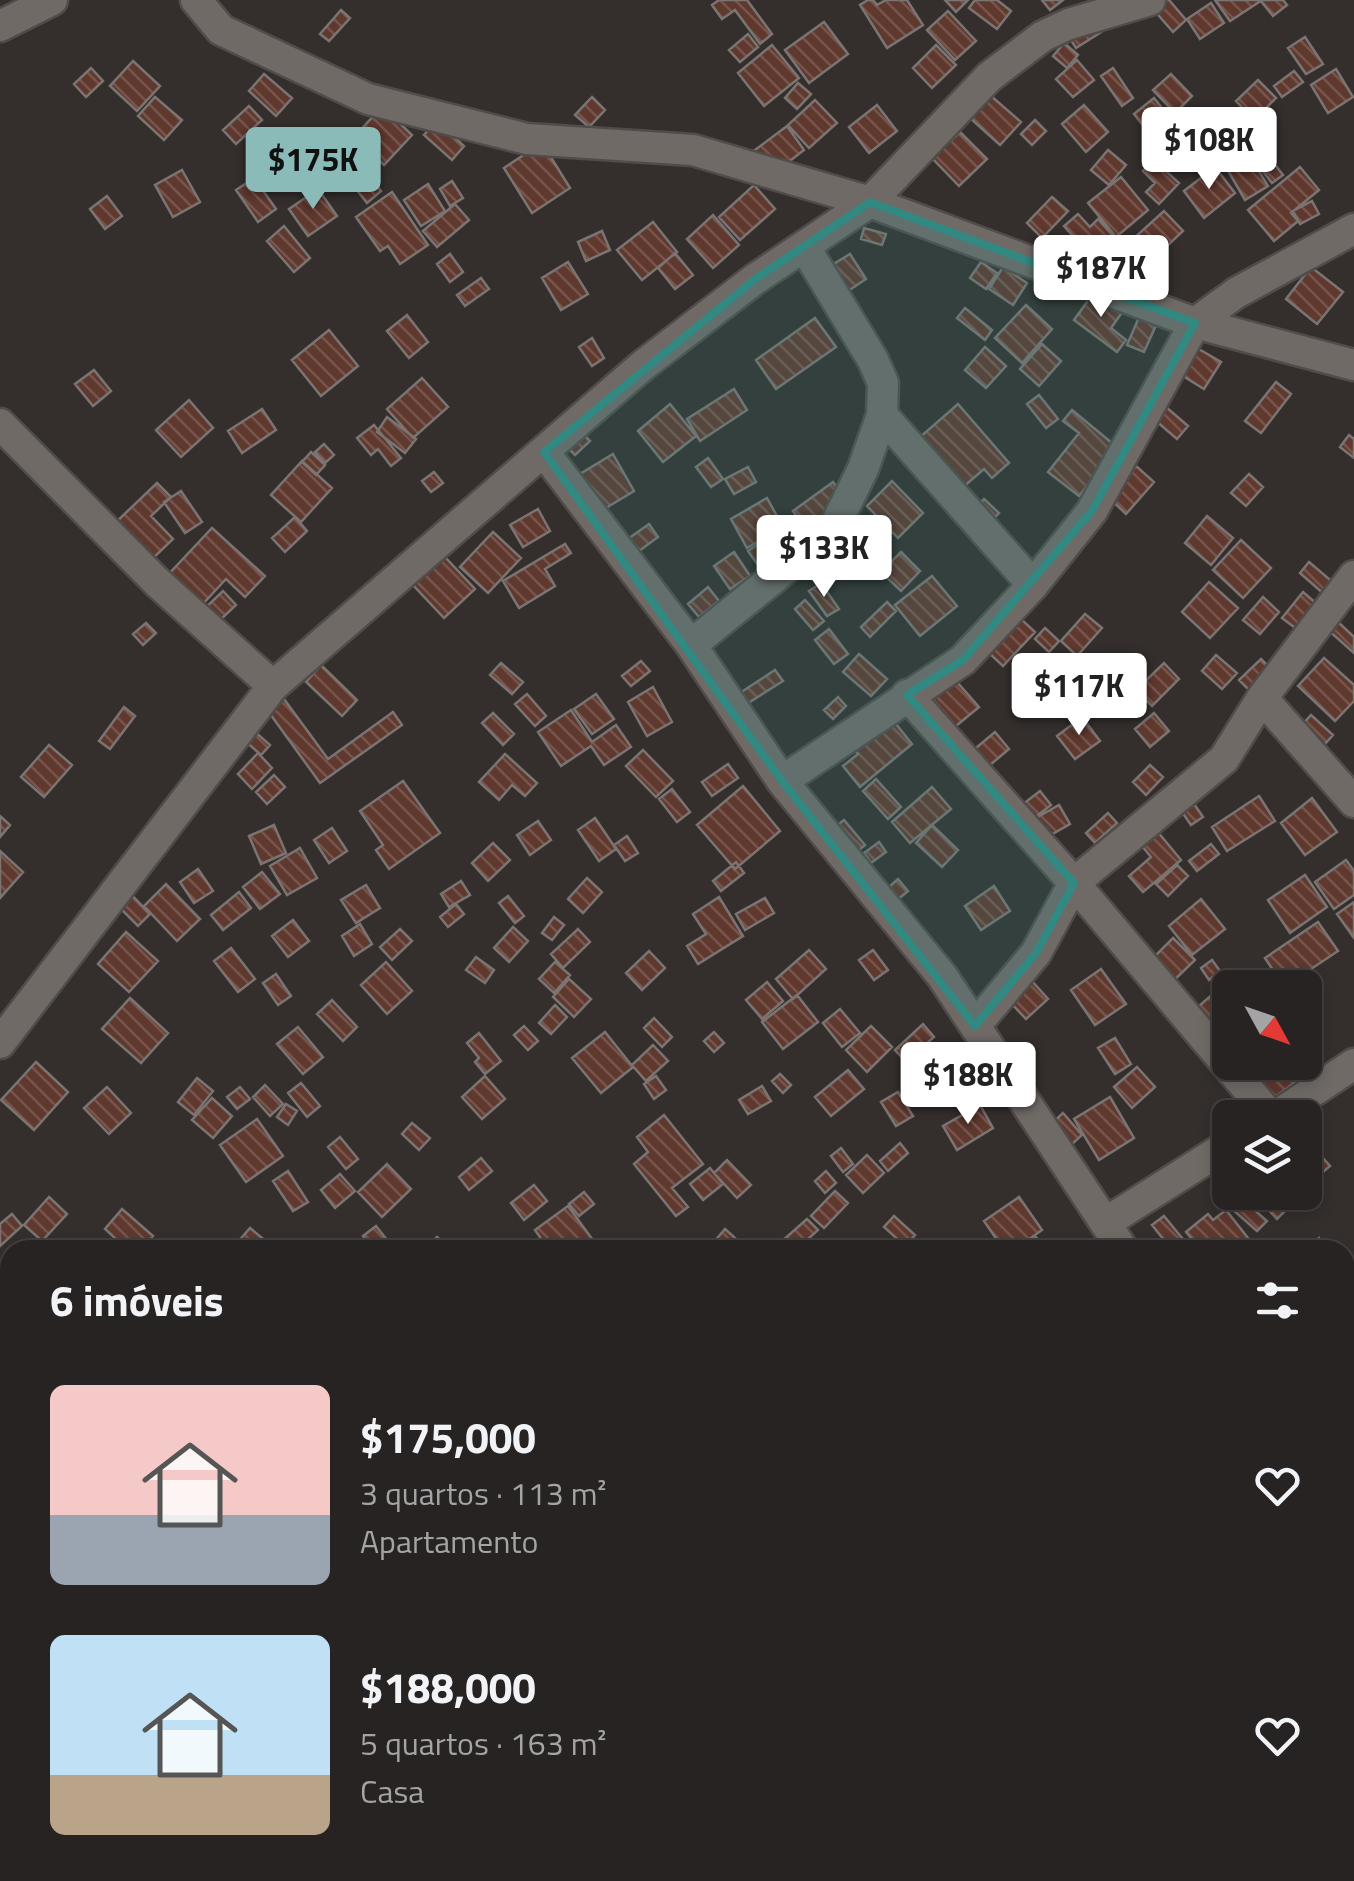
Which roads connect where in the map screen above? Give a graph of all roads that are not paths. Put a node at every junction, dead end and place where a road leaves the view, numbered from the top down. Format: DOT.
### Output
graph roads {
  1 [pos="52,0"];
  2 [pos="196,0"];
  3 [pos="1150,0"];
  4 [pos="1061,12"];
  5 [pos="0,26"];
  6 [pos="870,202"];
  7 [pos="1354,229"];
  8 [pos="804,246"];
  9 [pos="1194,322"];
  10 [pos="1354,365"];
  11 [pos="882,415"];
  12 [pos="0,424"];
  13 [pos="544,452"];
  14 [pos="1354,576"];
  15 [pos="1033,585"];
  16 [pos="691,646"];
  17 [pos="272,686"];
  18 [pos="907,695"];
  19 [pos="1262,698"];
  20 [pos="782,782"];
  21 [pos="1354,802"];
  22 [pos="1074,883"];
  23 [pos="975,1026"];
  24 [pos="0,1042"];
  25 [pos="1354,1064"];
  26 [pos="1257,1100"];
  27 [pos="1299,1100"];
  28 [pos="1212,1155"];
  29 [pos="1104,1224"];
  30 [pos="1116,1240"];
  1 -- 5 [label="street"];
  2 -- 6 [label="street"];
  3 -- 4 [label="street"];
  4 -- 6 [label="street"];
  6 -- 8 [label="street"];
  6 -- 9 [label="street"];
  7 -- 9 [label="street"];
  8 -- 11 [label="street"];
  8 -- 13 [label="street"];
  9 -- 10 [label="street"];
  9 -- 15 [label="street"];
  11 -- 15 [label="street"];
  11 -- 16 [label="street"];
  12 -- 17 [label="street"];
  13 -- 16 [label="street"];
  13 -- 17 [label="street"];
  14 -- 19 [label="street"];
  15 -- 18 [label="street"];
  16 -- 20 [label="street"];
  17 -- 24 [label="street"];
  18 -- 20 [label="street"];
  18 -- 22 [label="street"];
  19 -- 21 [label="street"];
  19 -- 22 [label="street"];
  20 -- 23 [label="street"];
  22 -- 23 [label="street"];
  22 -- 26 [label="street"];
  23 -- 29 [label="street"];
  25 -- 27 [label="street"];
  28 -- 29 [label="street"];
  29 -- 30 [label="street"];
}
